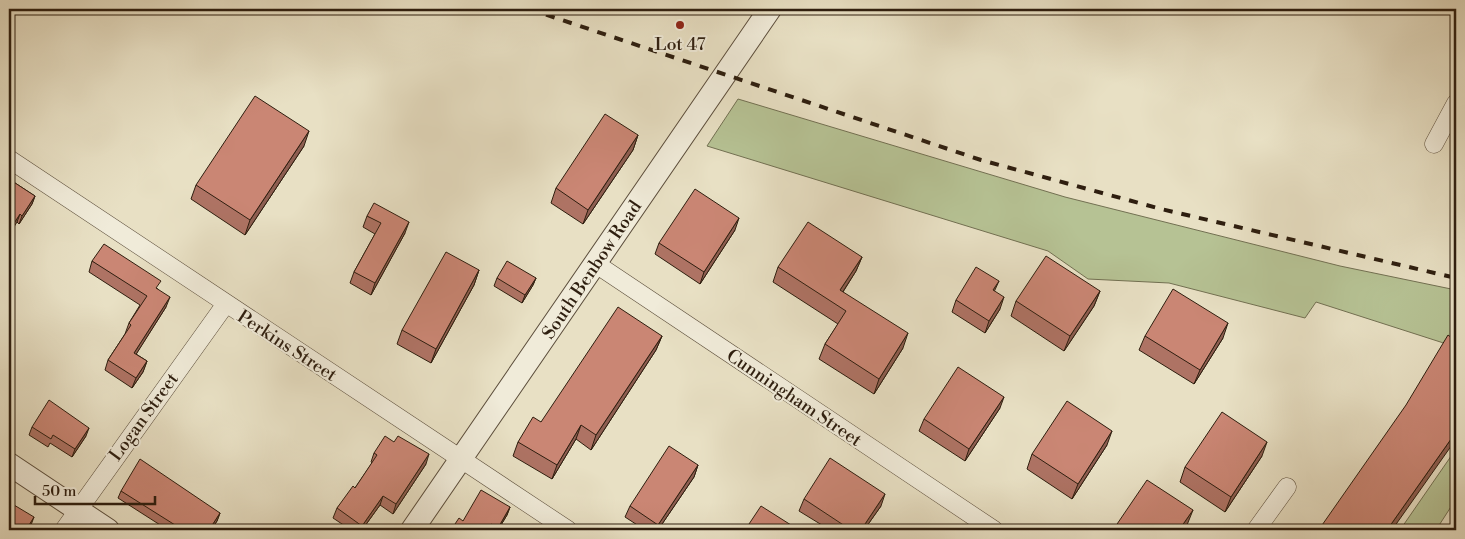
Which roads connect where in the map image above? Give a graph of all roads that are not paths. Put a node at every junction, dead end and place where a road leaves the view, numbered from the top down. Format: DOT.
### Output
graph roads {
  1 [pos="770,9"];
  2 [pos="1456,103"];
  3 [pos="1434,144"];
  4 [pos="9,159"];
  5 [pos="596,264"];
  6 [pos="225,305"];
  7 [pos="461,460"];
  8 [pos="9,464"];
  9 [pos="1287,488"];
  10 [pos="78,510"];
  11 [pos="64,530"];
  12 [pos="108,530"];
  13 [pos="412,530"];
  14 [pos="568,530"];
  15 [pos="994,530"];
  16 [pos="1256,530"];
  1 -- 5 [label="street, South Benbow Road"];
  2 -- 3 [label="street"];
  4 -- 6 [label="street, Perkins Street"];
  5 -- 7 [label="street, South Benbow Road"];
  5 -- 15 [label="street, Cunningham Street"];
  6 -- 7 [label="street, Perkins Street"];
  6 -- 10 [label="street, Logan Street"];
  7 -- 13 [label="street, South Benbow Road"];
  7 -- 14 [label="street, Perkins Street"];
  8 -- 10 [label="street"];
  9 -- 16 [label="street"];
  10 -- 11 [label="street, Logan Street"];
  10 -- 12 [label="street"];
}
